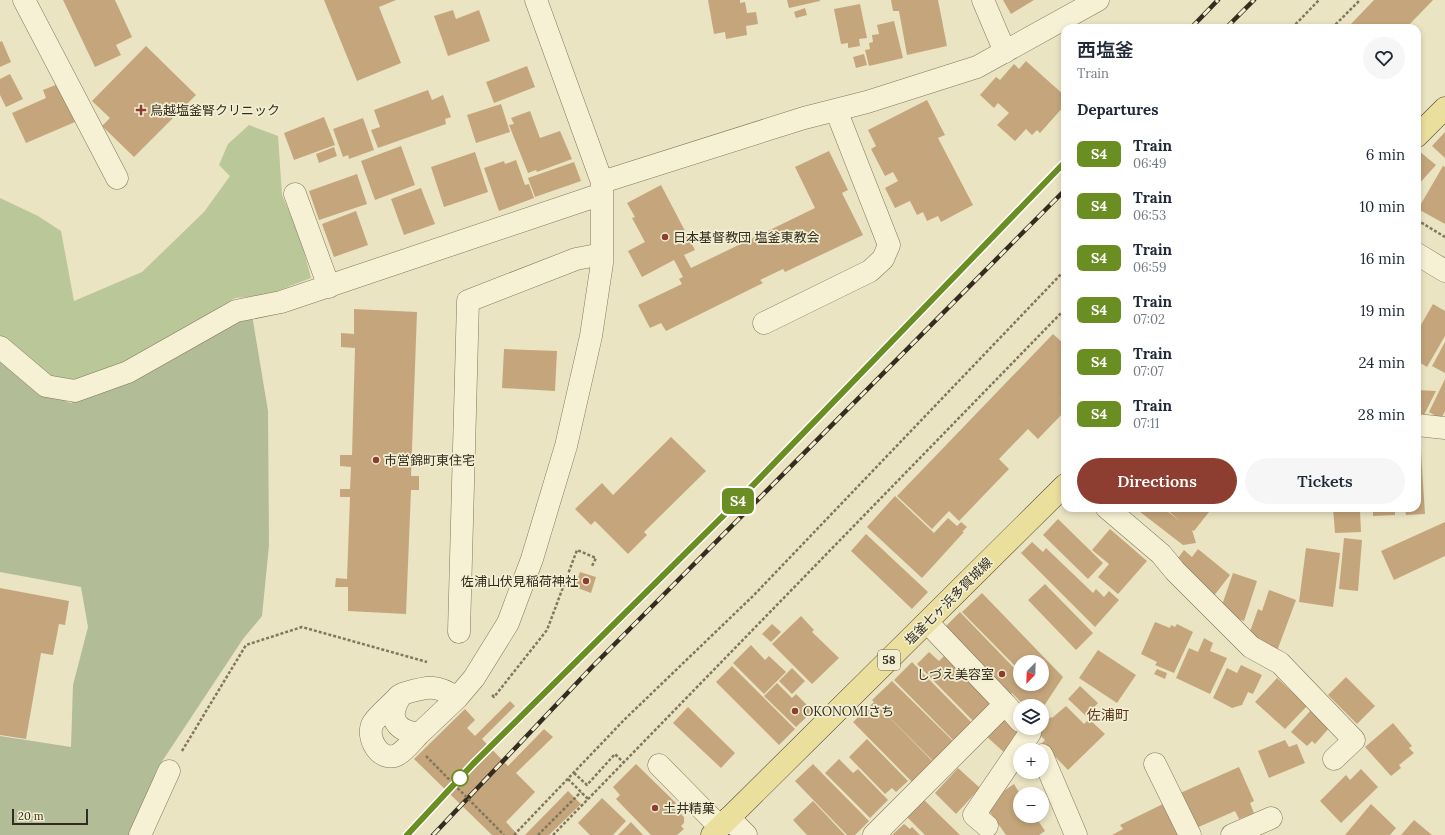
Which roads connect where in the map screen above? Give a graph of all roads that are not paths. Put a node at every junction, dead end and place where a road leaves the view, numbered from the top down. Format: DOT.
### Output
graph roads {
  1 [pos="24,0"];
  2 [pos="536,0"];
  3 [pos="983,0"];
  4 [pos="1098,0"];
  5 [pos="1005,52"];
  6 [pos="1445,108"];
  7 [pos="836,110"];
  8 [pos="1421,132"];
  9 [pos="117,178"];
  10 [pos="602,188"];
  11 [pos="295,194"];
  12 [pos="602,254"];
  13 [pos="1421,256"];
  14 [pos="1445,271"];
  15 [pos="329,286"];
  16 [pos="764,323"];
  17 [pos="0,347"];
  18 [pos="1421,425"];
  19 [pos="1445,428"];
  20 [pos="1061,489"];
  21 [pos="1112,512"];
  22 [pos="927,622"];
  23 [pos="459,632"];
  24 [pos="402,694"];
  25 [pos="457,698"];
  26 [pos="1005,704"];
  27 [pos="1013,714"];
  28 [pos="419,734"];
  29 [pos="1028,735"];
  30 [pos="1334,759"];
  31 [pos="1155,764"];
  32 [pos="659,765"];
  33 [pos="169,771"];
  34 [pos="1049,771"];
  35 [pos="1271,818"];
  36 [pos="987,826"];
  37 [pos="721,827"];
  38 [pos="140,835"];
  39 [pos="746,835"];
  40 [pos="874,835"];
  41 [pos="1076,835"];
  42 [pos="1190,835"];
  43 [pos="1232,835"];
  1 -- 9 [label="street"];
  2 -- 10 [label="street"];
  3 -- 5 [label="street"];
  4 -- 5 [label="street"];
  5 -- 7 [label="street"];
  6 -- 8 [label="main road"];
  7 -- 10 [label="street"];
  7 -- 16 [label="street"];
  10 -- 12 [label="street"];
  10 -- 15 [label="street"];
  11 -- 15 [label="street"];
  12 -- 23 [label="street"];
  12 -- 25 [label="street"];
  13 -- 14 [label="street"];
  15 -- 17 [label="street"];
  18 -- 19 [label="street"];
  20 -- 22 [label="main road, 塩釜七ヶ浜多賀城線 / 58"];
  21 -- 30 [label="street"];
  22 -- 26 [label="street"];
  22 -- 37 [label="main road, 塩釜七ヶ浜多賀城線 / 58"];
  24 -- 25 [label="street"];
  24 -- 28 [label="street"];
  24 -- 28 [label="street"];
  25 -- 28 [label="street"];
  26 -- 27 [label="street"];
  26 -- 40 [label="street"];
  29 -- 36 [label="street"];
  31 -- 42 [label="street"];
  32 -- 37 [label="street"];
  33 -- 38 [label="street"];
  34 -- 41 [label="street"];
  35 -- 43 [label="street"];
  37 -- 39 [label="street"];
}
